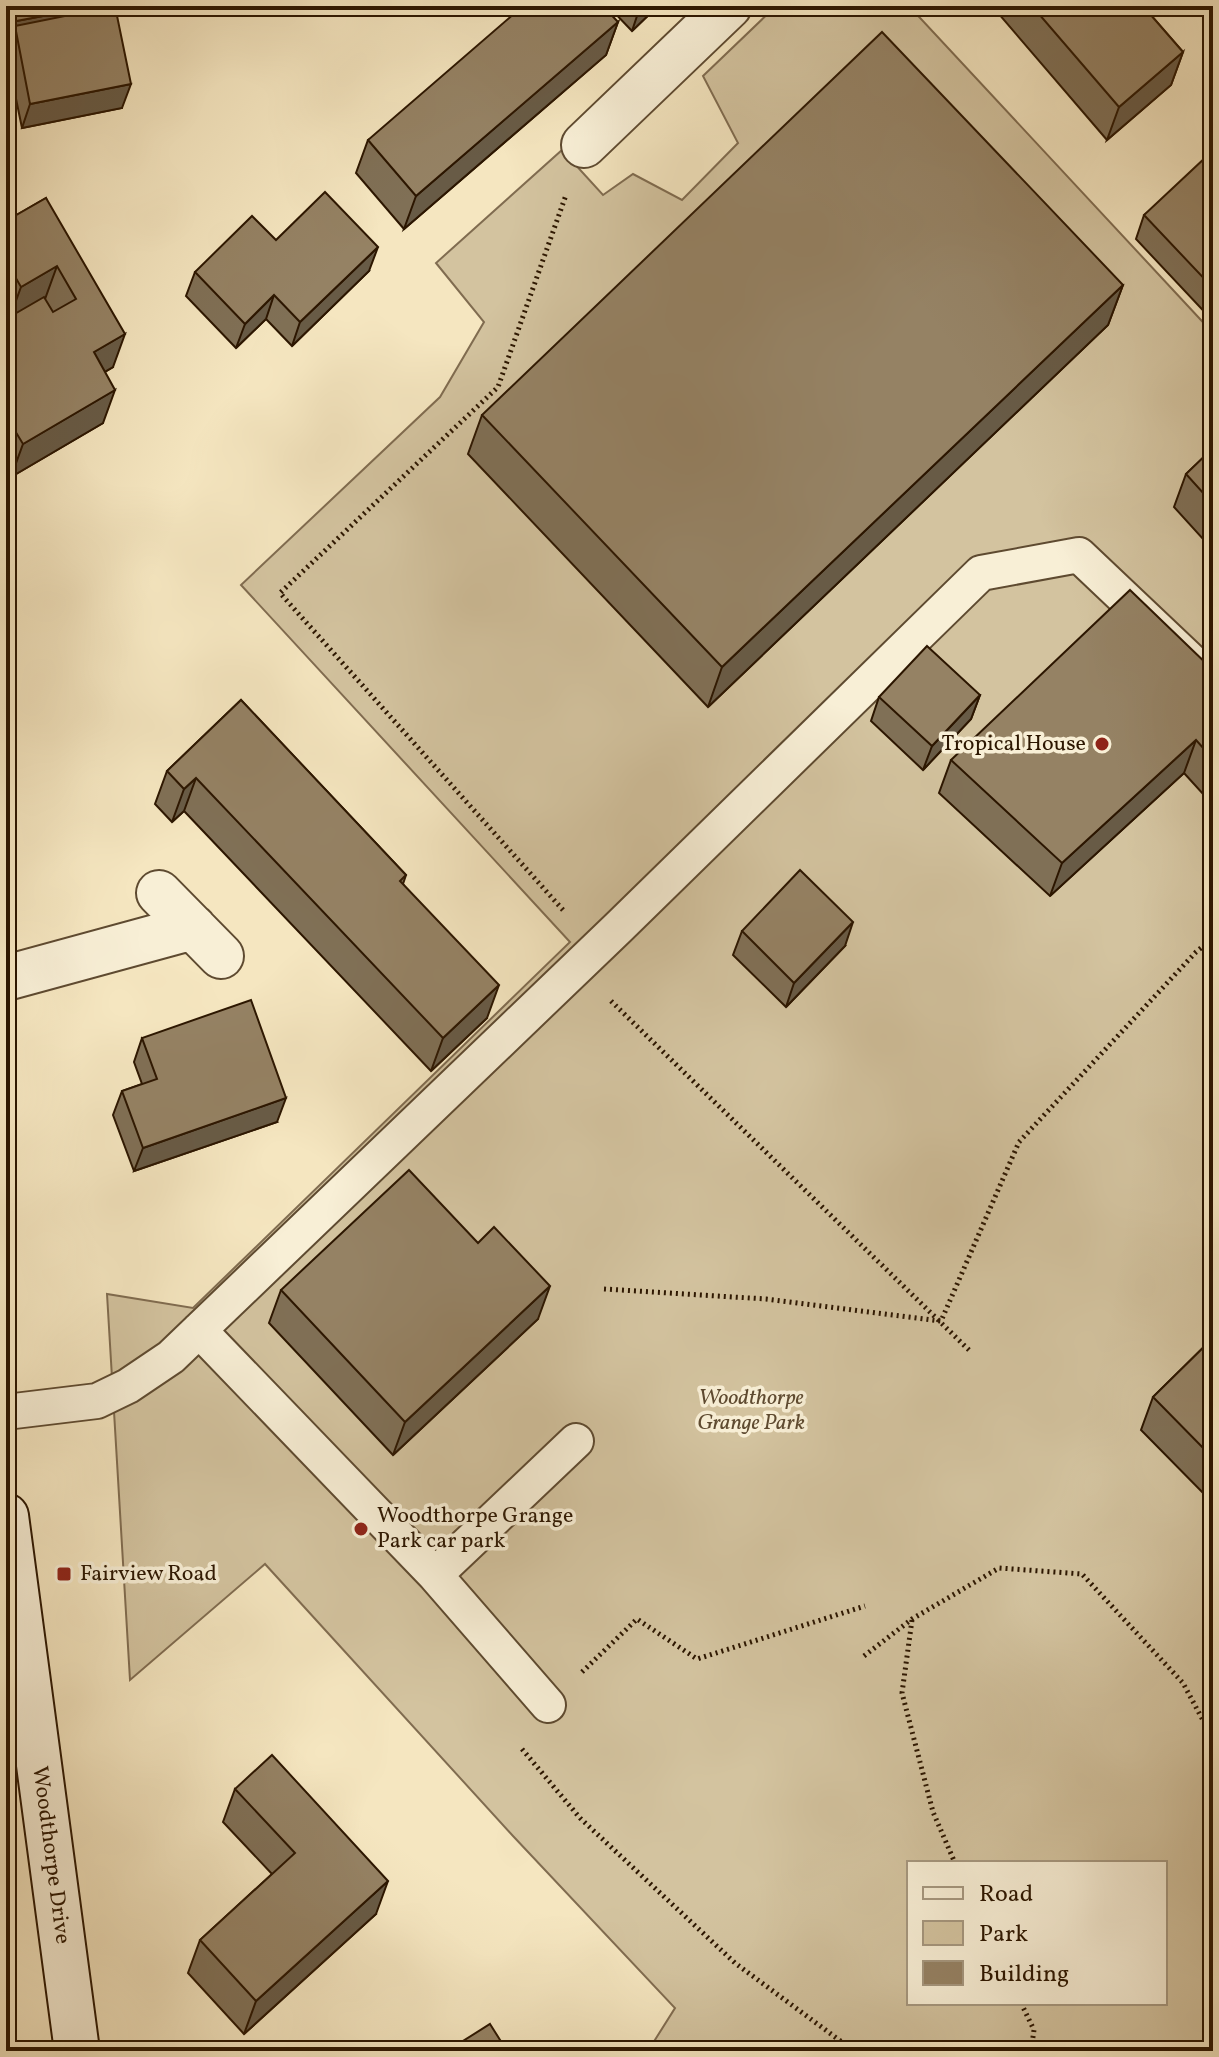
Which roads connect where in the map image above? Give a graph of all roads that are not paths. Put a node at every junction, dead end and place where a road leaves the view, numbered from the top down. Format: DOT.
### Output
graph roads {
  1 [pos="729,6"];
  2 [pos="584,145"];
  3 [pos="1213,682"];
  4 [pos="159,893"];
  5 [pos="6,978"];
  6 [pos="199,1330"];
  7 [pos="6,1412"];
  8 [pos="576,1441"];
  9 [pos="6,1516"];
  10 [pos="435,1575"];
  11 [pos="548,1705"];
  12 [pos="77,2051"];
  1 -- 2 [label="street"];
  3 -- 6 [label="lane"];
  4 -- 5 [label="street"];
  6 -- 7 [label="lane"];
  6 -- 10 [label="lane"];
  8 -- 10 [label="lane"];
  9 -- 12 [label="street, Woodthorpe Drive"];
  10 -- 11 [label="lane"];
}
